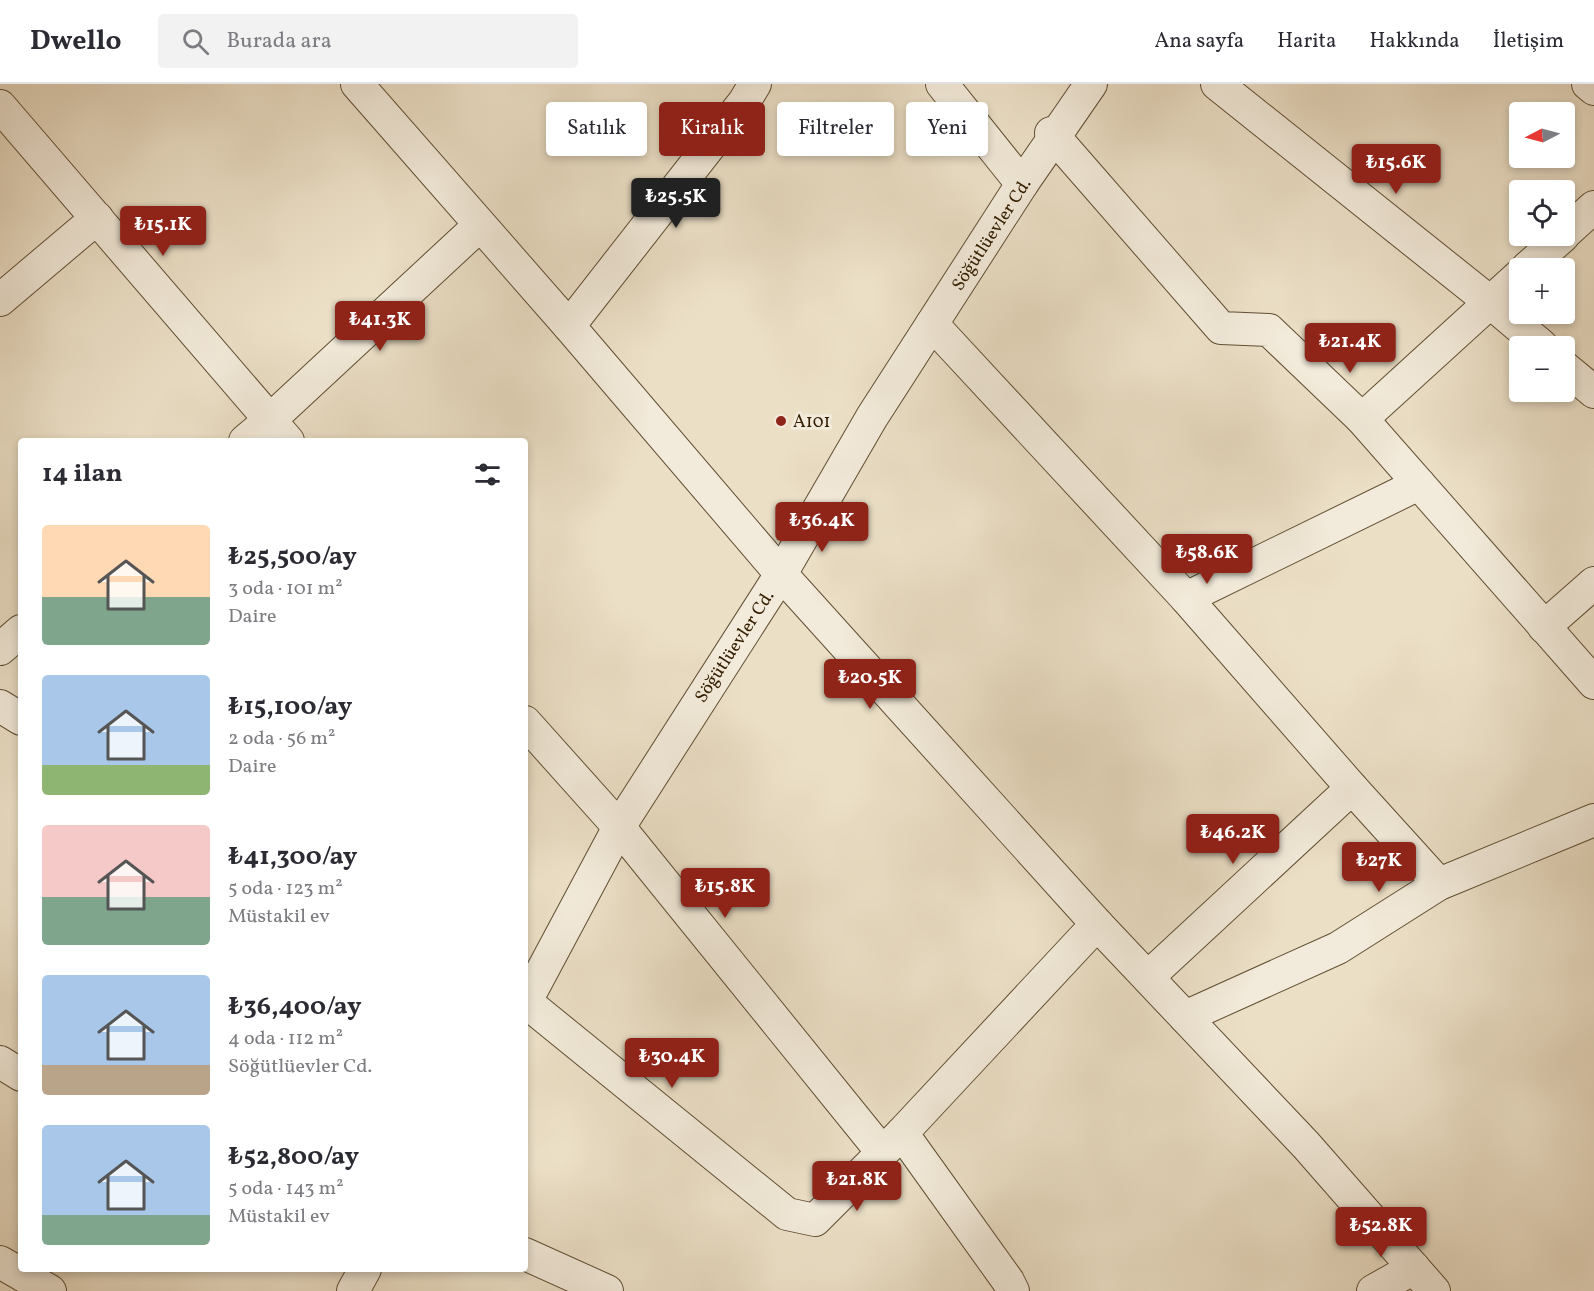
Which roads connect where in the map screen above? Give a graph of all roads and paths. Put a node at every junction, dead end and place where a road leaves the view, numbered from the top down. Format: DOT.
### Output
graph roads {
  1 [pos="357,84"];
  2 [pos="942,84"];
  3 [pos="1091,84"];
  4 [pos="1216,84"];
  5 [pos="1588,84"];
  6 [pos="1594,88"];
  7 [pos="742,90"];
  8 [pos="0,106"];
  9 [pos="1053,135"];
  10 [pos="1022,184"];
  11 [pos="1594,207"];
  12 [pos="97,218"];
  13 [pos="480,225"];
  14 [pos="1575,225"];
  15 [pos="1552,246"];
  16 [pos="1538,258"];
  17 [pos="1509,285"];
  18 [pos="0,300"];
  19 [pos="1490,302"];
  20 [pos="932,324"];
  21 [pos="569,326"];
  22 [pos="1530,336"];
  23 [pos="1575,376"];
  24 [pos="1594,392"];
  25 [pos="1362,419"];
  26 [pos="279,430"];
  27 [pos="254,438"];
  28 [pos="1419,484"];
  29 [pos="781,574"];
  30 [pos="1594,583"];
  31 [pos="1186,598"];
  32 [pos="1544,627"];
  33 [pos="18,634"];
  34 [pos="0,649"];
  35 [pos="1594,683"];
  36 [pos="0,706"];
  37 [pos="18,717"];
  38 [pos="528,725"];
  39 [pos="1352,788"];
  40 [pos="1594,820"];
  41 [pos="619,827"];
  42 [pos="1439,884"];
  43 [pos="1097,924"];
  44 [pos="1148,977"];
  45 [pos="528,999"];
  46 [pos="528,1005"];
  47 [pos="1185,1017"];
  48 [pos="0,1062"];
  49 [pos="18,1072"];
  50 [pos="892,1142"];
  51 [pos="528,1255"];
  52 [pos="0,1262"];
  53 [pos="1414,1268"];
  54 [pos="363,1272"];
  55 [pos="36,1283"];
  56 [pos="353,1291"];
  57 [pos="608,1291"];
  58 [pos="1013,1291"];
  59 [pos="1373,1291"];
  60 [pos="1434,1291"];
  1 -- 13 [label="street"];
  2 -- 10 [label="street"];
  3 -- 9 [label="street, Söğütlüevler Cd."];
  4 -- 19 [label="street"];
  5 -- 6 [label="street"];
  7 -- 21 [label="street"];
  8 -- 12 [label="street"];
  9 -- 10 [label="street, Söğütlüevler Cd."];
  9 -- 25 [label="street"];
  10 -- 20 [label="street, Söğütlüevler Cd."];
  11 -- 14 [label="street"];
  12 -- 18 [label="street"];
  12 -- 26 [label="street"];
  13 -- 21 [label="street"];
  13 -- 26 [label="street"];
  15 -- 16 [label="street"];
  17 -- 19 [label="street"];
  19 -- 22 [label="street"];
  19 -- 25 [label="street"];
  20 -- 29 [label="street, Söğütlüevler Cd."];
  20 -- 31 [label="street"];
  21 -- 29 [label="street"];
  23 -- 24 [label="street"];
  25 -- 28 [label="street"];
  26 -- 27 [label="street"];
  28 -- 31 [label="street"];
  28 -- 32 [label="street"];
  29 -- 41 [label="street, Söğütlüevler Cd."];
  29 -- 43 [label="street"];
  30 -- 32 [label="street"];
  31 -- 39 [label="street"];
  32 -- 35 [label="street"];
  33 -- 34 [label="street"];
  36 -- 37 [label="street"];
  38 -- 41 [label="street"];
  39 -- 42 [label="street"];
  39 -- 44 [label="street"];
  40 -- 42 [label="street"];
  41 -- 45 [label="street, Söğütlüevler Cd."];
  41 -- 50 [label="street"];
  42 -- 47 [label="street"];
  43 -- 44 [label="street"];
  43 -- 50 [label="street"];
  44 -- 47 [label="street"];
  46 -- 50 [label="street"];
  47 -- 53 [label="street"];
  48 -- 49 [label="street"];
  50 -- 58 [label="street"];
  51 -- 57 [label="street"];
  52 -- 55 [label="street"];
  53 -- 59 [label="street"];
  53 -- 60 [label="street"];
  54 -- 56 [label="street"];
}
